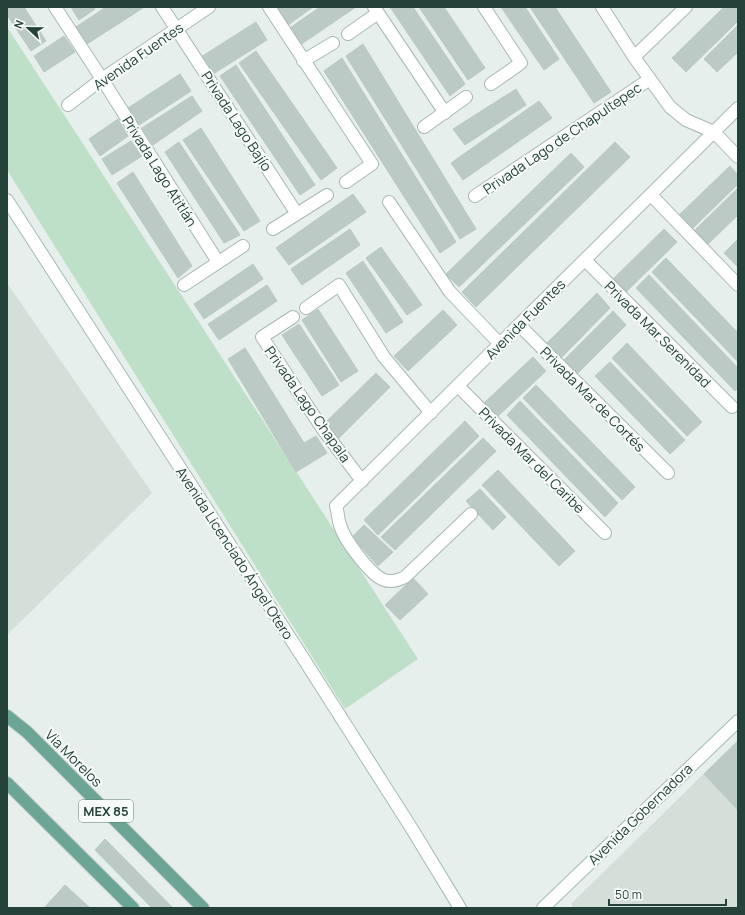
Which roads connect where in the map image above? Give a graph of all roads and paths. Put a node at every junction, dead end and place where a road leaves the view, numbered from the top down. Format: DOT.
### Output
graph roads {
  1 [pos="54,7"];
  2 [pos="162,7"];
  3 [pos="209,7"];
  4 [pos="269,7"];
  5 [pos="484,7"];
  6 [pos="602,7"];
  7 [pos="686,7"];
  8 [pos="376,10"];
  9 [pos="176,29"];
  10 [pos="348,34"];
  11 [pos="333,43"];
  12 [pos="634,57"];
  13 [pos="303,61"];
  14 [pos="650,79"];
  15 [pos="102,80"];
  16 [pos="491,84"];
  17 [pos="466,97"];
  18 [pos="68,105"];
  19 [pos="738,108"];
  20 [pos="445,113"];
  21 [pos="424,127"];
  22 [pos="714,132"];
  23 [pos="738,157"];
  24 [pos="346,182"];
  25 [pos="327,195"];
  26 [pos="651,195"];
  27 [pos="475,196"];
  28 [pos="7,200"];
  29 [pos="389,202"];
  30 [pos="298,214"];
  31 [pos="273,229"];
  32 [pos="243,246"];
  33 [pos="585,260"];
  34 [pos="218,262"];
  35 [pos="184,285"];
  36 [pos="738,285"];
  37 [pos="306,308"];
  38 [pos="293,317"];
  39 [pos="519,325"];
  40 [pos="500,344"];
  41 [pos="458,386"];
  42 [pos="732,407"];
  43 [pos="431,413"];
  44 [pos="668,472"];
  45 [pos="362,481"];
  46 [pos="471,514"];
  47 [pos="605,533"];
  48 [pos="7,716"];
  49 [pos="738,721"];
  50 [pos="7,783"];
  51 [pos="133,908"];
  52 [pos="203,908"];
  53 [pos="460,908"];
  54 [pos="543,908"];
  1 -- 15 [label="street, Privada Lago Atitlán"];
  2 -- 9 [label="street, Privada Lago Bajío"];
  3 -- 9 [label="street, Avenida Fuentes"];
  4 -- 13 [label="street"];
  5 -- 16 [label="street"];
  6 -- 12 [label="street"];
  7 -- 12 [label="street"];
  8 -- 10 [label="street"];
  8 -- 20 [label="street"];
  9 -- 15 [label="street, Avenida Fuentes"];
  9 -- 30 [label="street, Privada Lago Bajío"];
  11 -- 13 [label="street"];
  12 -- 14 [label="street"];
  13 -- 24 [label="street"];
  14 -- 22 [label="street"];
  14 -- 27 [label="street, Privada Lago de Chapultepec"];
  15 -- 18 [label="street, Avenida Fuentes"];
  15 -- 34 [label="street, Privada Lago Atitlán"];
  17 -- 20 [label="street"];
  19 -- 22 [label="street, Avenida Fuentes"];
  20 -- 21 [label="street"];
  22 -- 23 [label="street"];
  22 -- 26 [label="street, Avenida Fuentes"];
  25 -- 30 [label="street"];
  26 -- 33 [label="street, Avenida Fuentes"];
  26 -- 36 [label="street"];
  28 -- 53 [label="street, Avenida Licenciado Ángel Otero"];
  29 -- 40 [label="street"];
  30 -- 31 [label="street"];
  32 -- 34 [label="street"];
  33 -- 39 [label="street, Avenida Fuentes"];
  33 -- 42 [label="street, Privada Mar Serenidad"];
  34 -- 35 [label="street"];
  37 -- 43 [label="street"];
  38 -- 45 [label="street, Privada Lago Chapala"];
  39 -- 40 [label="street, Avenida Fuentes"];
  39 -- 44 [label="street, Privada Mar de Cortés"];
  40 -- 41 [label="street, Avenida Fuentes"];
  41 -- 43 [label="street, Avenida Fuentes"];
  41 -- 47 [label="street, Privada Mar del Caribe"];
  43 -- 45 [label="street, Avenida Fuentes"];
  45 -- 46 [label="street, Avenida Fuentes"];
  48 -- 52 [label="main road, Vía Morelos / MEX 85"];
  49 -- 54 [label="street, Avenida Gobernadora"];
  50 -- 51 [label="main road"];
}
